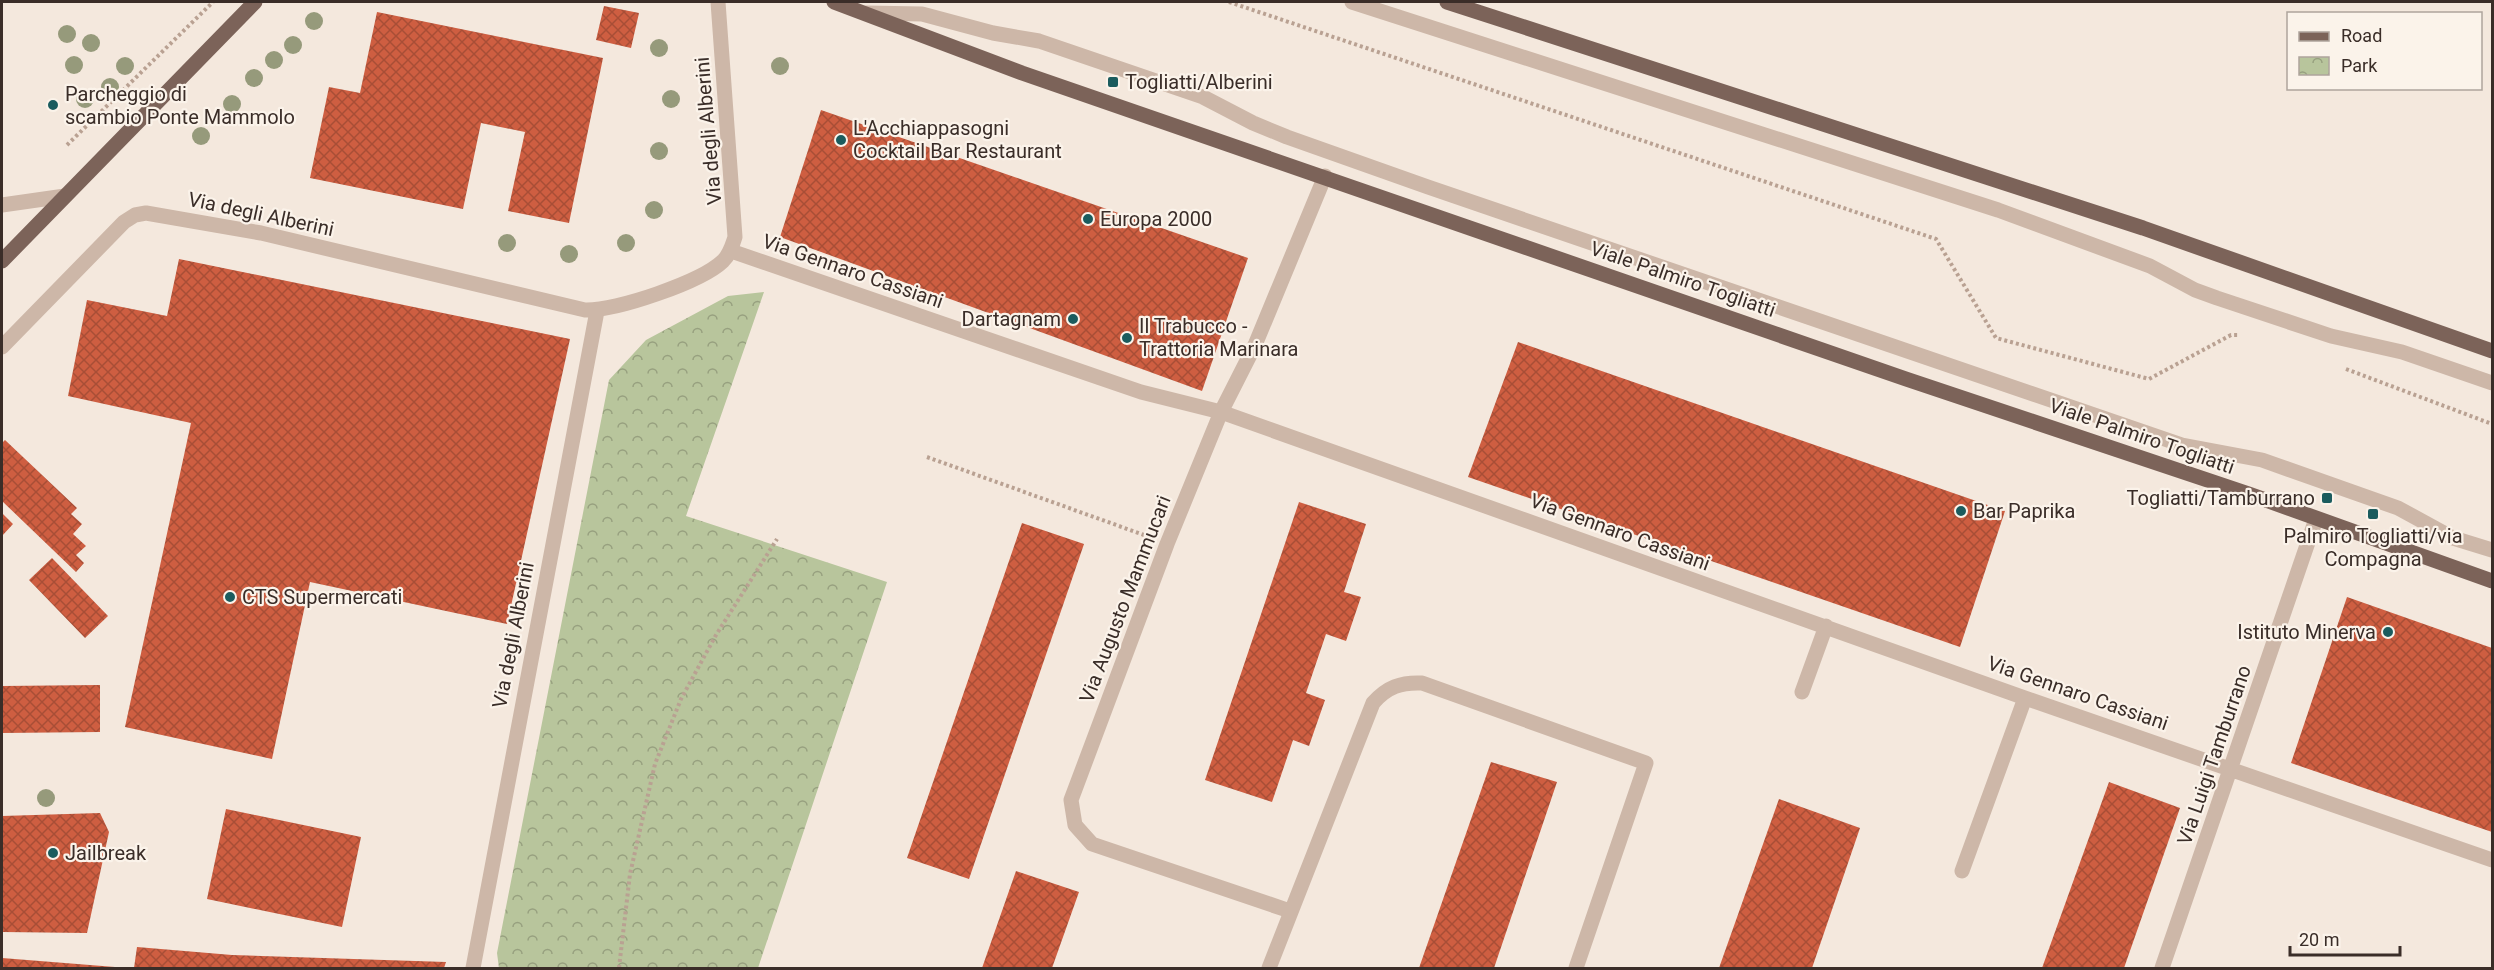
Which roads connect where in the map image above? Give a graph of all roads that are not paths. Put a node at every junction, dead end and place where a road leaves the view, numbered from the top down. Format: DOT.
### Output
graph roads {
  1 [pos="255,2"];
  2 [pos="718,2"];
  3 [pos="834,2"];
  4 [pos="1352,2"];
  5 [pos="1447,2"];
  6 [pos="860,13"];
  7 [pos="1325,176"];
  8 [pos="65,196"];
  9 [pos="2,205"];
  10 [pos="730,251"];
  11 [pos="2,261"];
  12 [pos="597,310"];
  13 [pos="2,347"];
  14 [pos="2493,351"];
  15 [pos="2493,383"];
  16 [pos="1221,412"];
  17 [pos="2316,519"];
  18 [pos="2493,550"];
  19 [pos="2493,581"];
  20 [pos="1826,626"];
  21 [pos="1802,692"];
  22 [pos="2025,698"];
  23 [pos="2232,770"];
  24 [pos="2493,860"];
  25 [pos="1962,872"];
  26 [pos="1290,911"];
  27 [pos="473,969"];
  28 [pos="1269,969"];
  29 [pos="1576,969"];
  30 [pos="2162,969"];
  1 -- 8 [label="main road"];
  2 -- 10 [label="street, Via degli Alberini"];
  3 -- 6 [label="main road, Viale Palmiro Togliatti"];
  4 -- 15 [label="street"];
  5 -- 14 [label="main road"];
  6 -- 7 [label="main road, Viale Palmiro Togliatti"];
  6 -- 18 [label="street, Viale Palmiro Togliatti"];
  7 -- 16 [label="street, Via Augusto Mammucari"];
  7 -- 17 [label="main road, Viale Palmiro Togliatti"];
  8 -- 9 [label="street"];
  8 -- 11 [label="main road"];
  10 -- 12 [label="street, Via degli Alberini"];
  10 -- 16 [label="street, Via Gennaro Cassiani"];
  12 -- 13 [label="street, Via degli Alberini"];
  12 -- 27 [label="street, Via degli Alberini"];
  16 -- 20 [label="street, Via Gennaro Cassiani"];
  16 -- 26 [label="street, Via Augusto Mammucari"];
  17 -- 19 [label="main road, Viale Palmiro Togliatti"];
  17 -- 23 [label="street, Via Luigi Tamburrano"];
  20 -- 21 [label="street"];
  20 -- 22 [label="street, Via Gennaro Cassiani"];
  22 -- 23 [label="street, Via Gennaro Cassiani"];
  22 -- 25 [label="street"];
  23 -- 24 [label="street, Via Gennaro Cassiani"];
  23 -- 30 [label="street, Via Luigi Tamburrano"];
  26 -- 28 [label="street"];
  26 -- 29 [label="street"];
}
